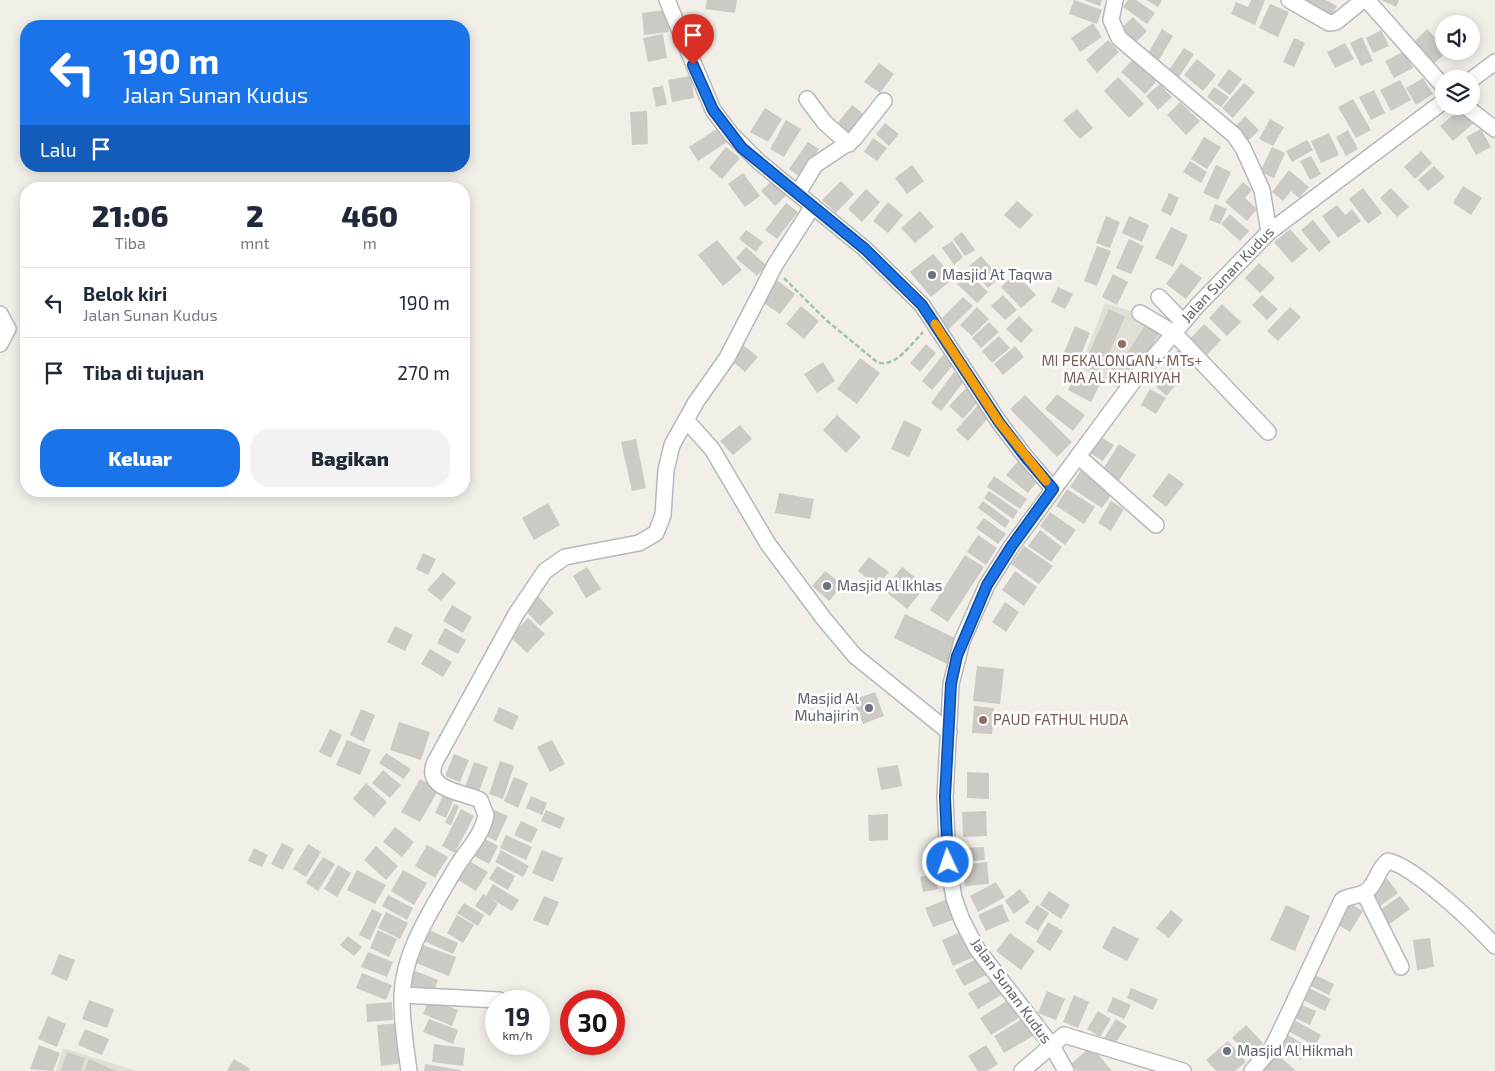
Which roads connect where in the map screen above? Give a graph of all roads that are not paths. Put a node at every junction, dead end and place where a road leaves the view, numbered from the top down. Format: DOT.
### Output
graph roads {
  1 [pos="667,0"];
  2 [pos="1116,0"];
  3 [pos="1288,0"];
  4 [pos="1365,0"];
  5 [pos="1495,62"];
  6 [pos="1480,73"];
  7 [pos="1435,77"];
  8 [pos="807,99"];
  9 [pos="884,101"];
  10 [pos="1435,108"];
  11 [pos="1477,115"];
  12 [pos="1495,129"];
  13 [pos="849,144"];
  14 [pos="798,193"];
  15 [pos="813,206"];
  16 [pos="1269,232"];
  17 [pos="1159,297"];
  18 [pos="1140,313"];
  19 [pos="0,314"];
  20 [pos="1179,328"];
  21 [pos="0,344"];
  22 [pos="686,420"];
  23 [pos="1268,432"];
  24 [pos="1078,456"];
  25 [pos="1053,489"];
  26 [pos="1156,526"];
  27 [pos="949,732"];
  28 [pos="1364,893"];
  29 [pos="1495,946"];
  30 [pos="1401,967"];
  31 [pos="402,995"];
  32 [pos="485,999"];
  33 [pos="1052,1046"];
  34 [pos="409,1071"];
  35 [pos="1022,1071"];
  36 [pos="1066,1071"];
  37 [pos="1183,1071"];
  38 [pos="1252,1071"];
  1 -- 14 [label="street"];
  2 -- 16 [label="street"];
  3 -- 4 [label="street"];
  4 -- 7 [label="street"];
  5 -- 6 [label="street"];
  8 -- 13 [label="street"];
  9 -- 13 [label="street"];
  10 -- 16 [label="street, Jalan Sunan Kudus"];
  11 -- 12 [label="street"];
  13 -- 14 [label="street"];
  14 -- 15 [label="street"];
  15 -- 22 [label="street"];
  15 -- 25 [label="street"];
  16 -- 20 [label="street, Jalan Sunan Kudus"];
  17 -- 20 [label="street"];
  18 -- 20 [label="street"];
  19 -- 21 [label="street"];
  20 -- 23 [label="street"];
  20 -- 24 [label="street, Jalan Sunan Kudus"];
  22 -- 27 [label="street"];
  22 -- 31 [label="street"];
  24 -- 25 [label="street, Jalan Sunan Kudus"];
  24 -- 26 [label="street"];
  25 -- 27 [label="street, Jalan Sunan Kudus"];
  27 -- 33 [label="street, Jalan Sunan Kudus"];
  28 -- 29 [label="street"];
  28 -- 30 [label="street"];
  28 -- 38 [label="street"];
  31 -- 32 [label="street"];
  31 -- 34 [label="street"];
  33 -- 35 [label="street"];
  33 -- 36 [label="street, Jalan Sunan Kudus"];
  33 -- 37 [label="street"];
}
